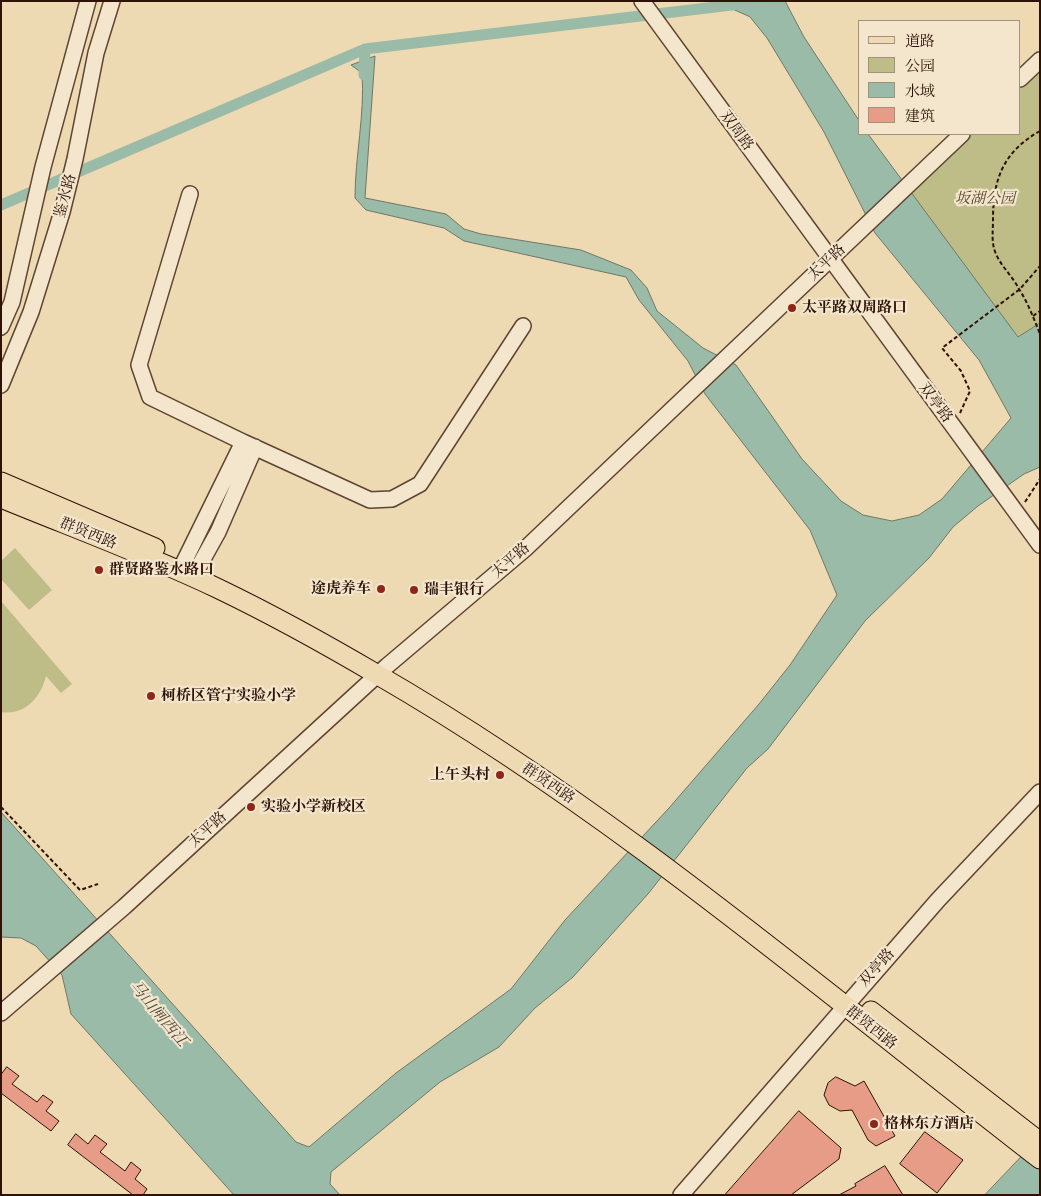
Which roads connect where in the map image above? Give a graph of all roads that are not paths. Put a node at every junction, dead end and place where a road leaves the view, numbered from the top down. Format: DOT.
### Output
graph roads {
  1 [pos="88,1"];
  2 [pos="112,1"];
  3 [pos="642,1"];
  4 [pos="1040,60"];
  5 [pos="1021,78"];
  6 [pos="961,135"];
  7 [pos="190,194"];
  8 [pos="830,261"];
  9 [pos="523,326"];
  10 [pos="1,328"];
  11 [pos="1,385"];
  12 [pos="249,445"];
  13 [pos="1,482"];
  14 [pos="1,498"];
  15 [pos="1040,545"];
  16 [pos="191,565"];
  17 [pos="382,670"];
  18 [pos="1040,792"];
  19 [pos="848,1002"];
  20 [pos="1,1013"];
  21 [pos="1013,1130"];
  22 [pos="1040,1142"];
  23 [pos="1040,1159"];
  24 [pos="681,1195"];
  1 -- 10 [label="street, 鉴水路"];
  2 -- 11 [label="street, 鉴水路"];
  3 -- 8 [label="street, 双周路"];
  4 -- 5 [label="street"];
  6 -- 8 [label="street, 太平路"];
  7 -- 12 [label="street"];
  8 -- 15 [label="street, 双亭路"];
  8 -- 17 [label="street, 太平路"];
  9 -- 12 [label="street"];
  12 -- 16 [label="street"];
  13 -- 16 [label="main road, 群贤西路"];
  14 -- 17 [label="main road, 群贤西路"];
  16 -- 17 [label="main road, 群贤西路"];
  17 -- 19 [label="main road, 群贤西路"];
  17 -- 20 [label="street, 太平路"];
  18 -- 19 [label="street, 双亭路"];
  19 -- 21 [label="main road, 群贤西路"];
  19 -- 24 [label="street, 双亭路"];
  21 -- 22 [label="main road, 群贤西路"];
  21 -- 23 [label="main road, 群贤西路"];
}
